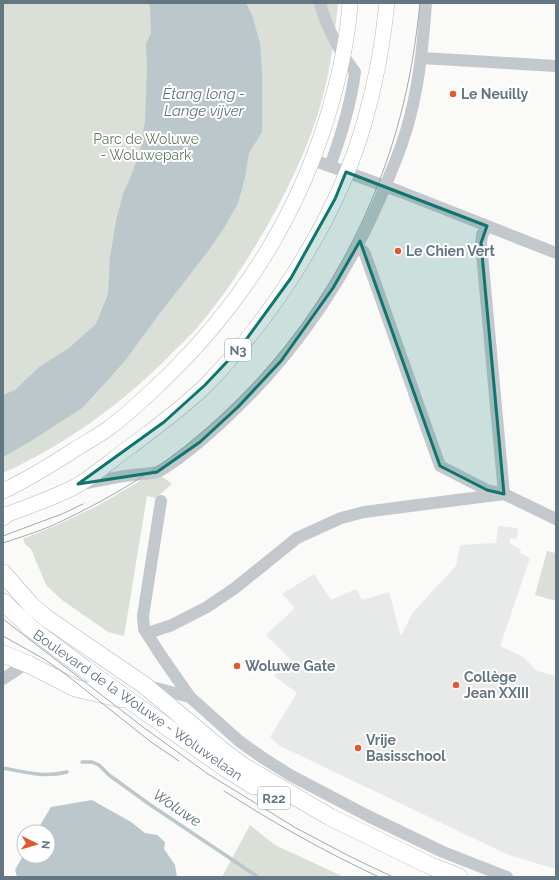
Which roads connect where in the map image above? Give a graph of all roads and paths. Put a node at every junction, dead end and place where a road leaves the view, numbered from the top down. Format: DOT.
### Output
graph roads {
  1 [pos="320,3"];
  2 [pos="350,3"];
  3 [pos="387,3"];
  4 [pos="426,3"];
  5 [pos="343,57"];
  6 [pos="422,58"];
  7 [pos="556,66"];
  8 [pos="313,160"];
  9 [pos="330,166"];
  10 [pos="346,172"];
  11 [pos="385,187"];
  12 [pos="486,226"];
  13 [pos="357,247"];
  14 [pos="556,253"];
  15 [pos="78,484"];
  16 [pos="3,491"];
  17 [pos="504,494"];
  18 [pos="161,501"];
  19 [pos="3,516"];
  20 [pos="556,519"];
  21 [pos="3,573"];
  22 [pos="3,602"];
  23 [pos="148,633"];
  24 [pos="3,654"];
  25 [pos="28,664"];
  26 [pos="3,679"];
  27 [pos="144,685"];
  28 [pos="190,697"];
  29 [pos="130,701"];
  30 [pos="428,877"];
  31 [pos="459,877"];
  32 [pos="507,877"];
  1 -- 5 [label="street"];
  2 -- 5 [label="main road, N3"];
  3 -- 10 [label="main road, N3"];
  4 -- 6 [label="street"];
  5 -- 8 [label="main road, N3"];
  5 -- 9 [label="street"];
  6 -- 7 [label="street"];
  6 -- 11 [label="street"];
  8 -- 9 [label="street"];
  8 -- 16 [label="main road, N3"];
  9 -- 10 [label="street"];
  10 -- 11 [label="street"];
  10 -- 15 [label="main road, N3"];
  11 -- 12 [label="street"];
  11 -- 13 [label="street"];
  12 -- 14 [label="street"];
  12 -- 17 [label="street"];
  13 -- 15 [label="street"];
  13 -- 17 [label="street"];
  15 -- 19 [label="main road, N3"];
  17 -- 20 [label="street"];
  17 -- 23 [label="street"];
  18 -- 23 [label="street"];
  21 -- 27 [label="highway, Boulevard de la Woluwe - Woluwelaan / R22"];
  22 -- 29 [label="highway, Boulevard de la Woluwe - Woluwelaan / R22"];
  23 -- 28 [label="street"];
  24 -- 25 [label="highway, Boulevard de la Woluwe - Woluwelaan / R22"];
  25 -- 26 [label="street"];
  25 -- 29 [label="highway, Boulevard de la Woluwe - Woluwelaan / R22"];
  27 -- 28 [label="street, Boulevard de la Woluwe - Woluwelaan"];
  27 -- 31 [label="highway, Boulevard de la Woluwe - Woluwelaan / R22"];
  28 -- 32 [label="street, Boulevard de la Woluwe - Woluwelaan"];
  29 -- 30 [label="highway, Boulevard de la Woluwe - Woluwelaan / R22"];
}
